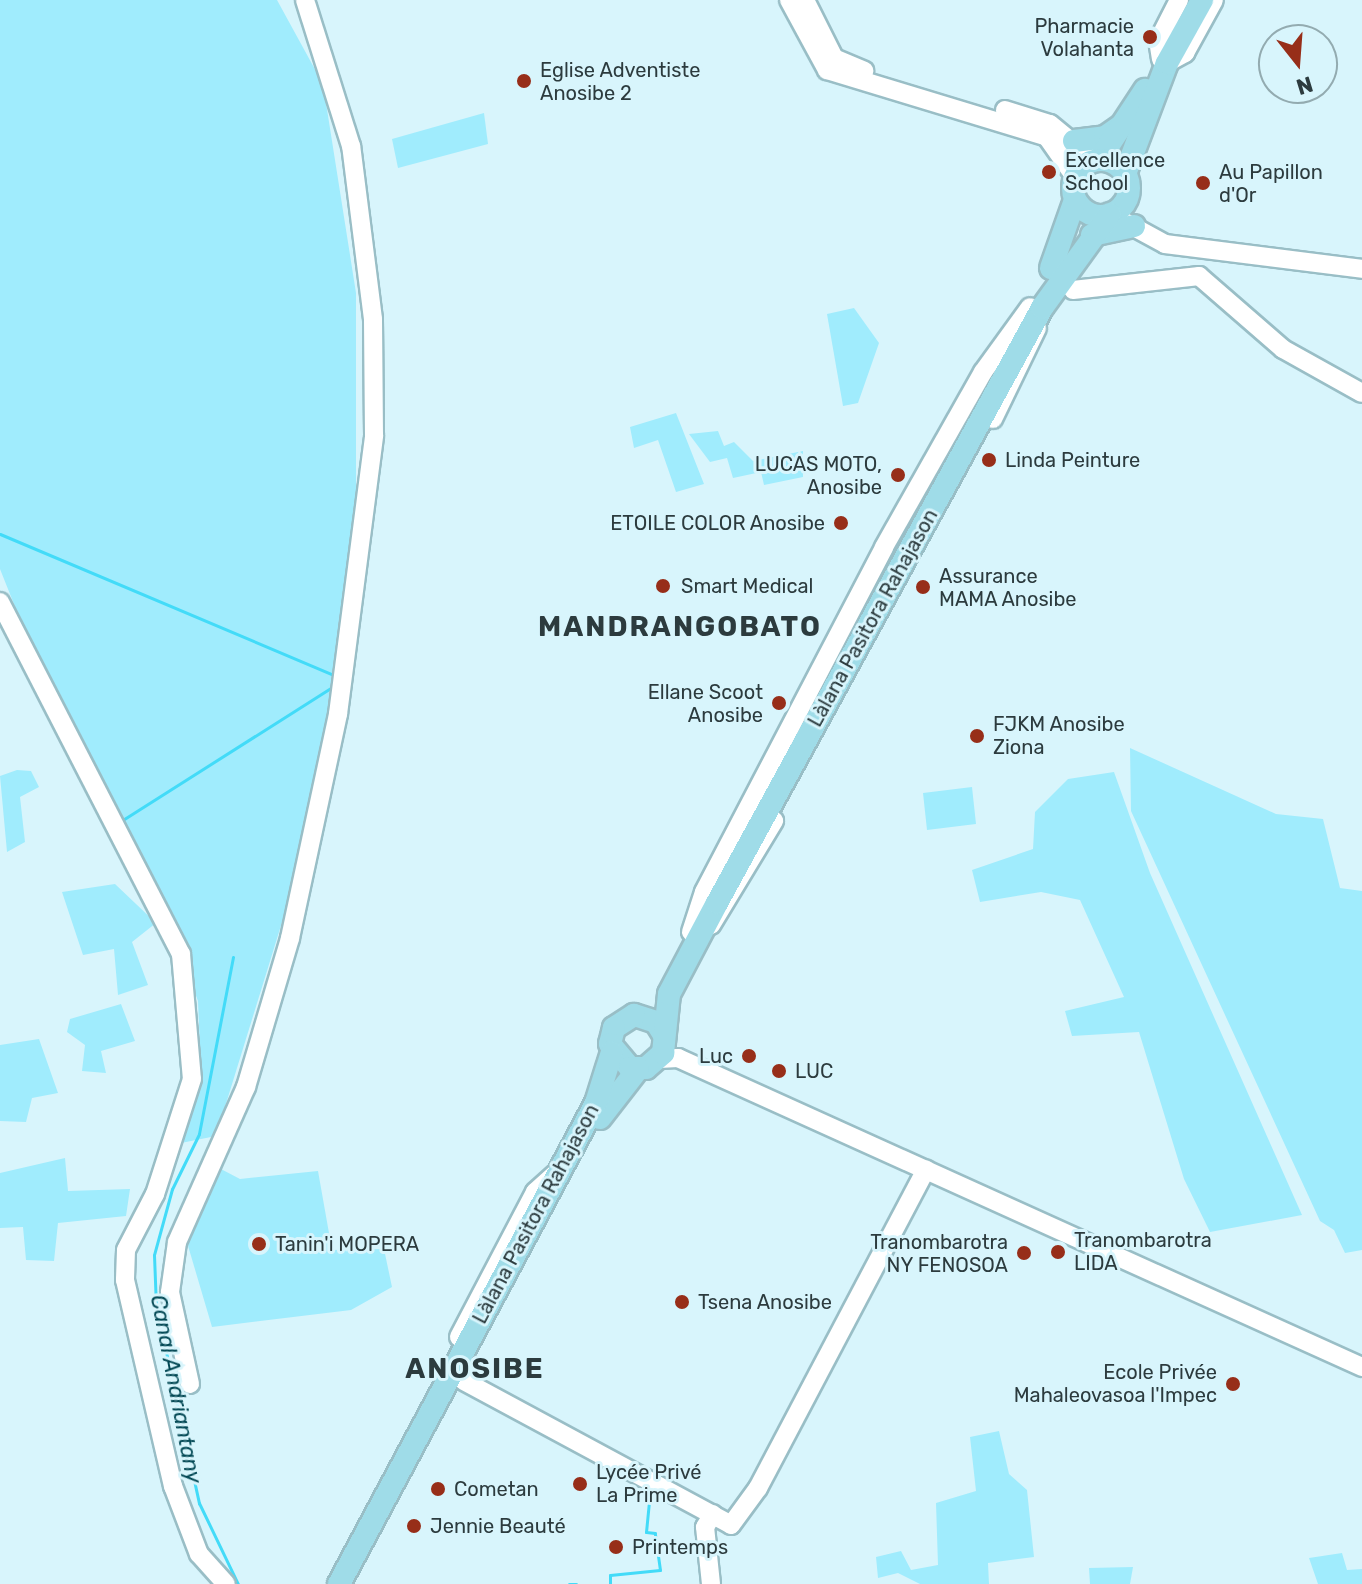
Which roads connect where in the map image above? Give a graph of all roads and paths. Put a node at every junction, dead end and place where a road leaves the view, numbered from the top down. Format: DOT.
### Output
graph roads {
  1 [pos="305,0"];
  2 [pos="789,0"];
  3 [pos="805,0"];
  4 [pos="1179,0"];
  5 [pos="1192,0"];
  6 [pos="1202,0"];
  7 [pos="1214,0"];
  8 [pos="1164,61"];
  9 [pos="1133,113"];
  10 [pos="1074,141"];
  11 [pos="1097,160"];
  12 [pos="1125,174"];
  13 [pos="1075,177"];
  14 [pos="1075,200"];
  15 [pos="1110,214"];
  16 [pos="1134,226"];
  17 [pos="1087,237"];
  18 [pos="1362,269"];
  19 [pos="1073,290"];
  20 [pos="1036,308"];
  21 [pos="1362,393"];
  22 [pos="0,602"];
  23 [pos="696,934"];
  24 [pos="634,1015"];
  25 [pos="664,1035"];
  26 [pos="612,1052"];
  27 [pos="659,1059"];
  28 [pos="638,1069"];
  29 [pos="926,1170"];
  30 [pos="557,1172"];
  31 [pos="1362,1354"];
  32 [pos="1362,1367"];
  33 [pos="464,1381"];
  34 [pos="190,1384"];
  35 [pos="713,1514"];
  36 [pos="226,1584"];
  37 [pos="330,1584"];
  38 [pos="339,1584"];
  39 [pos="350,1584"];
  40 [pos="711,1584"];
  1 -- 34 [label="street"];
  2 -- 13 [label="street"];
  3 -- 10 [label="street"];
  4 -- 8 [label="street"];
  5 -- 8 [label="main road"];
  6 -- 8 [label="main road"];
  7 -- 8 [label="street"];
  8 -- 9 [label="main road"];
  8 -- 12 [label="main road"];
  9 -- 10 [label="main road"];
  9 -- 11 [label="main road"];
  10 -- 11 [label="street"];
  11 -- 12 [label="main road"];
  11 -- 13 [label="main road"];
  12 -- 15 [label="main road"];
  13 -- 14 [label="main road"];
  14 -- 15 [label="main road"];
  14 -- 20 [label="main road, Làlana Pasitora Rahajason"];
  15 -- 16 [label="street"];
  15 -- 17 [label="main road, Làlana Pasitora Rahajason"];
  16 -- 17 [label="main road"];
  16 -- 18 [label="street"];
  17 -- 20 [label="main road, Làlana Pasitora Rahajason"];
  19 -- 21 [label="street"];
  20 -- 23 [label="main road, Làlana Pasitora Rahajason"];
  22 -- 36 [label="street"];
  23 -- 24 [label="main road, Làlana Pasitora Rahajason"];
  23 -- 25 [label="main road, Làlana Pasitora Rahajason"];
  24 -- 25 [label="main road"];
  24 -- 26 [label="main road"];
  25 -- 27 [label="main road"];
  25 -- 31 [label="street"];
  26 -- 28 [label="main road"];
  26 -- 30 [label="main road, Làlana Pasitora Rahajason"];
  27 -- 28 [label="main road"];
  27 -- 29 [label="street"];
  28 -- 39 [label="main road, Làlana Pasitora Rahajason"];
  29 -- 32 [label="street"];
  29 -- 35 [label="street"];
  30 -- 37 [label="street"];
  30 -- 38 [label="main road, Làlana Pasitora Rahajason"];
  33 -- 35 [label="street"];
  35 -- 40 [label="street"];
}
